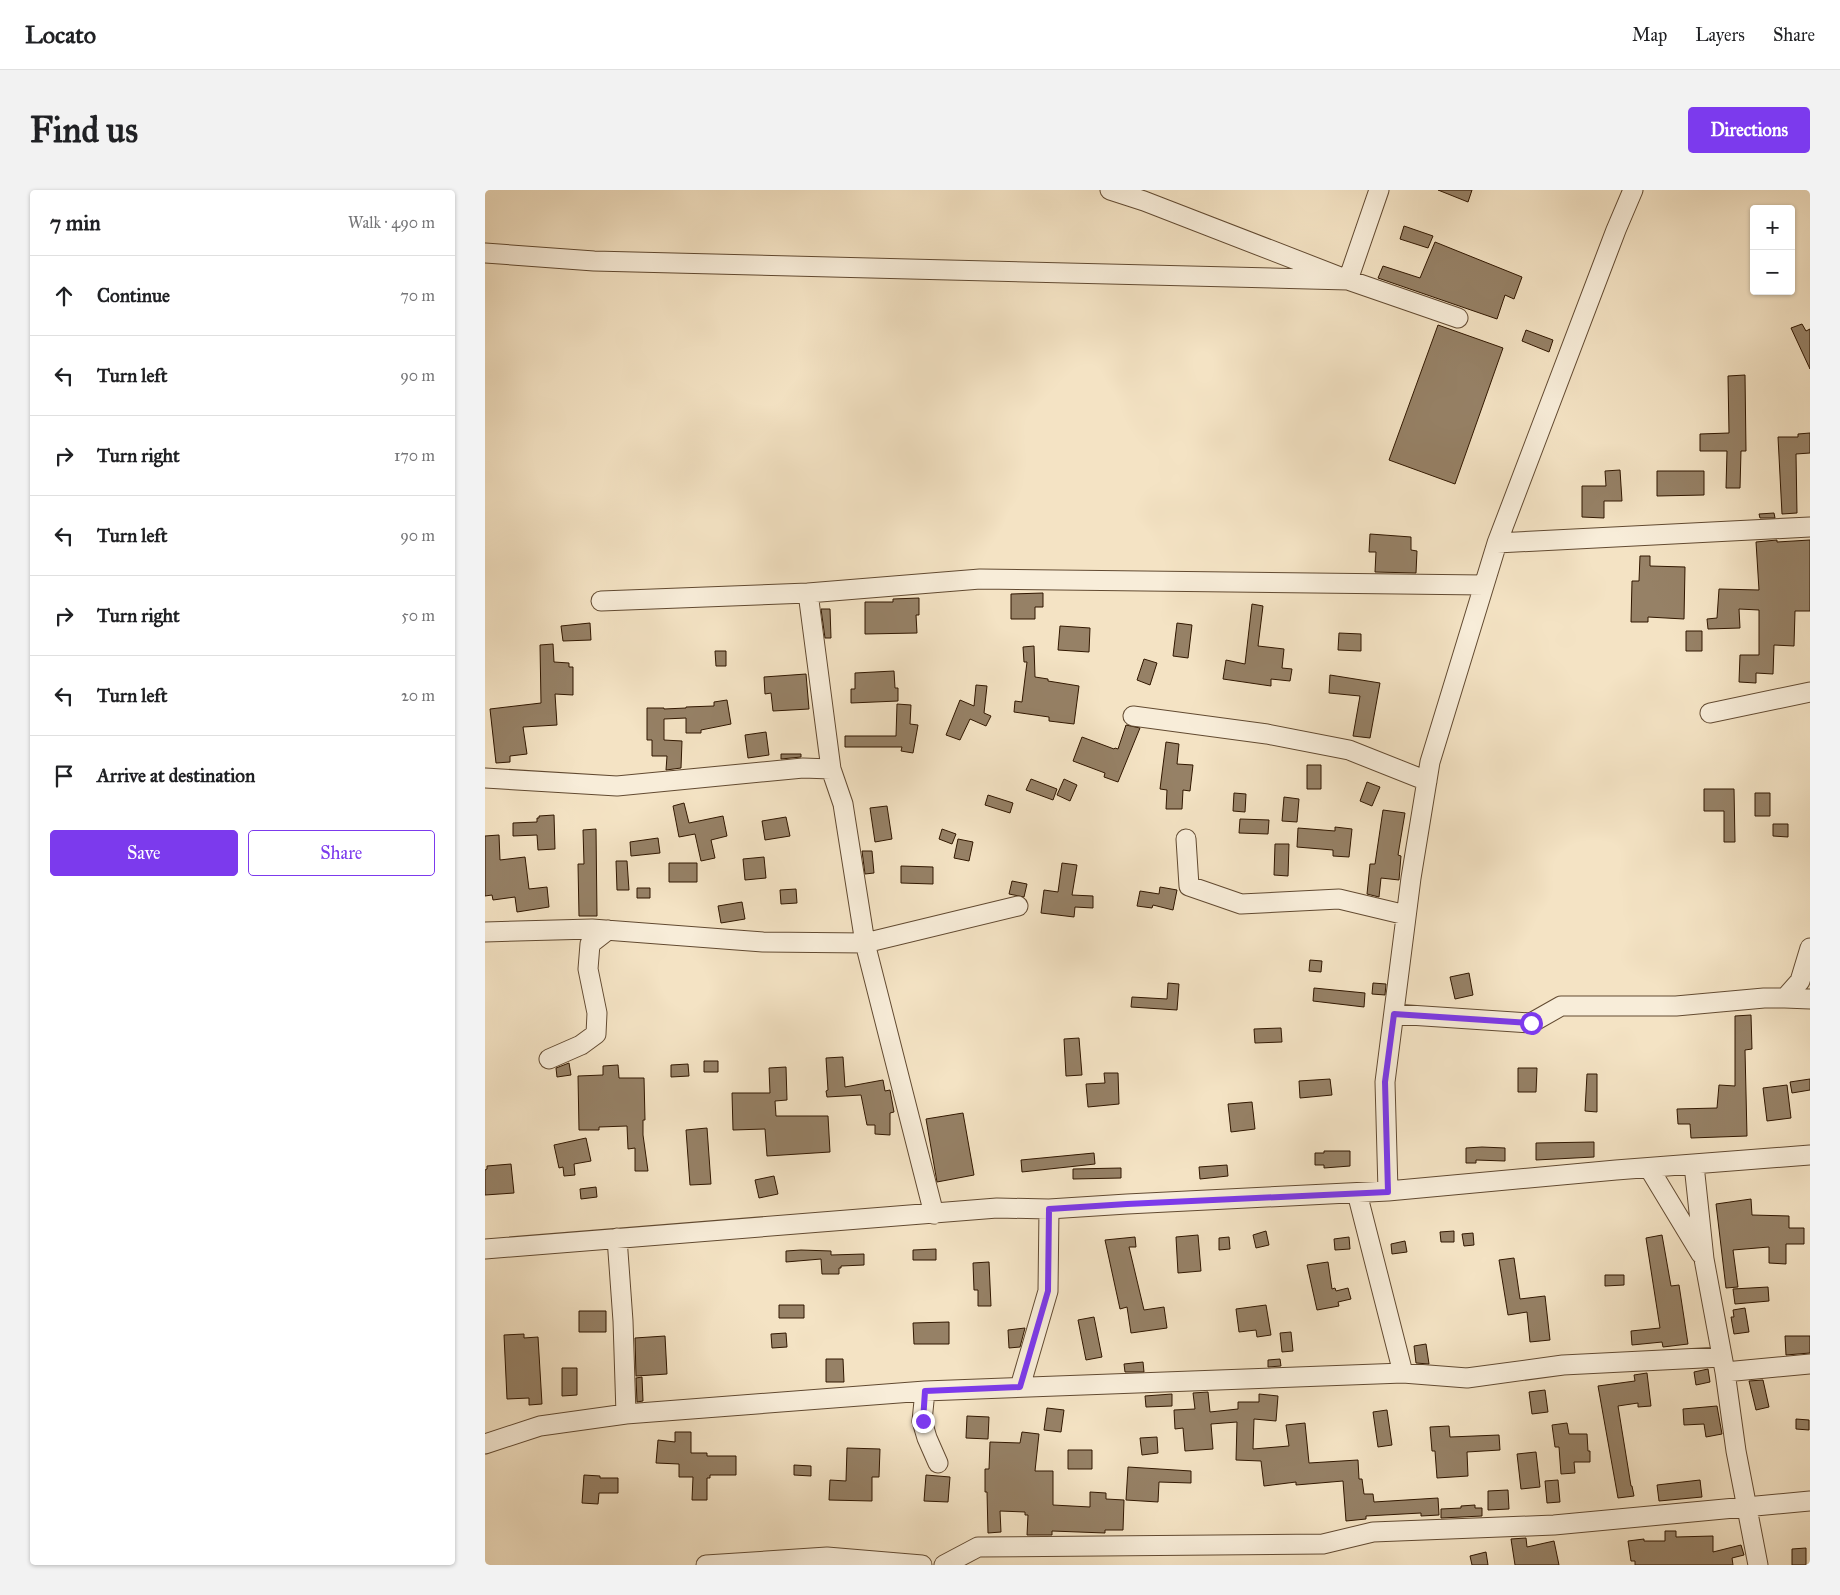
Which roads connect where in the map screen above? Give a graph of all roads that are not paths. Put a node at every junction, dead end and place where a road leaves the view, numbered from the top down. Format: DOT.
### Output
graph roads {
  1 [pos="1110,190"];
  2 [pos="1379,190"];
  3 [pos="1633,190"];
  4 [pos="485,253"];
  5 [pos="1348,280"];
  6 [pos="1457,318"];
  7 [pos="1810,527"];
  8 [pos="1497,543"];
  9 [pos="1485,585"];
  10 [pos="808,593"];
  11 [pos="601,601"];
  12 [pos="1810,692"];
  13 [pos="1710,713"];
  14 [pos="1133,716"];
  15 [pos="831,769"];
  16 [pos="485,778"];
  17 [pos="1427,781"];
  18 [pos="1186,839"];
  19 [pos="1017,906"];
  20 [pos="1406,915"];
  21 [pos="608,930"];
  22 [pos="485,932"];
  23 [pos="865,943"];
  24 [pos="1810,948"];
  25 [pos="1785,998"];
  26 [pos="1810,999"];
  27 [pos="1394,1014"];
  28 [pos="549,1059"];
  29 [pos="1810,1155"];
  30 [pos="1694,1165"];
  31 [pos="1649,1168"];
  32 [pos="1357,1192"];
  33 [pos="1388,1192"];
  34 [pos="1049,1209"];
  35 [pos="934,1214"];
  36 [pos="617,1238"];
  37 [pos="485,1249"];
  38 [pos="1704,1259"];
  39 [pos="1810,1364"];
  40 [pos="1723,1365"];
  41 [pos="1403,1373"];
  42 [pos="1020,1387"];
  43 [pos="925,1391"];
  44 [pos="626,1414"];
  45 [pos="485,1444"];
  46 [pos="938,1463"];
  47 [pos="1810,1501"];
  48 [pos="1747,1508"];
  49 [pos="706,1565"];
  50 [pos="922,1565"];
  51 [pos="944,1565"];
  52 [pos="1758,1565"];
  1 -- 5 [label="street"];
  2 -- 5 [label="street"];
  3 -- 8 [label="street"];
  4 -- 5 [label="street"];
  5 -- 6 [label="street"];
  7 -- 8 [label="street"];
  8 -- 9 [label="street"];
  9 -- 10 [label="street"];
  9 -- 17 [label="street"];
  10 -- 11 [label="street"];
  10 -- 15 [label="street"];
  12 -- 13 [label="street"];
  14 -- 17 [label="street"];
  15 -- 16 [label="street"];
  15 -- 23 [label="street"];
  17 -- 20 [label="street"];
  18 -- 20 [label="street"];
  19 -- 23 [label="street"];
  20 -- 27 [label="street"];
  21 -- 22 [label="street"];
  21 -- 23 [label="street"];
  21 -- 28 [label="street"];
  23 -- 35 [label="street"];
  24 -- 25 [label="street"];
  25 -- 26 [label="street"];
  25 -- 27 [label="street"];
  27 -- 33 [label="street"];
  29 -- 30 [label="street"];
  30 -- 31 [label="street"];
  30 -- 38 [label="street"];
  31 -- 33 [label="street"];
  31 -- 38 [label="street"];
  32 -- 33 [label="street"];
  32 -- 34 [label="street"];
  32 -- 41 [label="street"];
  34 -- 35 [label="street"];
  34 -- 42 [label="street"];
  35 -- 36 [label="street"];
  36 -- 37 [label="street"];
  36 -- 44 [label="street"];
  38 -- 40 [label="street"];
  39 -- 40 [label="street"];
  40 -- 41 [label="street"];
  40 -- 48 [label="street"];
  41 -- 42 [label="street"];
  42 -- 43 [label="street"];
  43 -- 44 [label="street"];
  43 -- 46 [label="street"];
  44 -- 45 [label="street"];
  47 -- 48 [label="street"];
  48 -- 51 [label="street"];
  48 -- 52 [label="street"];
  49 -- 50 [label="street"];
}
